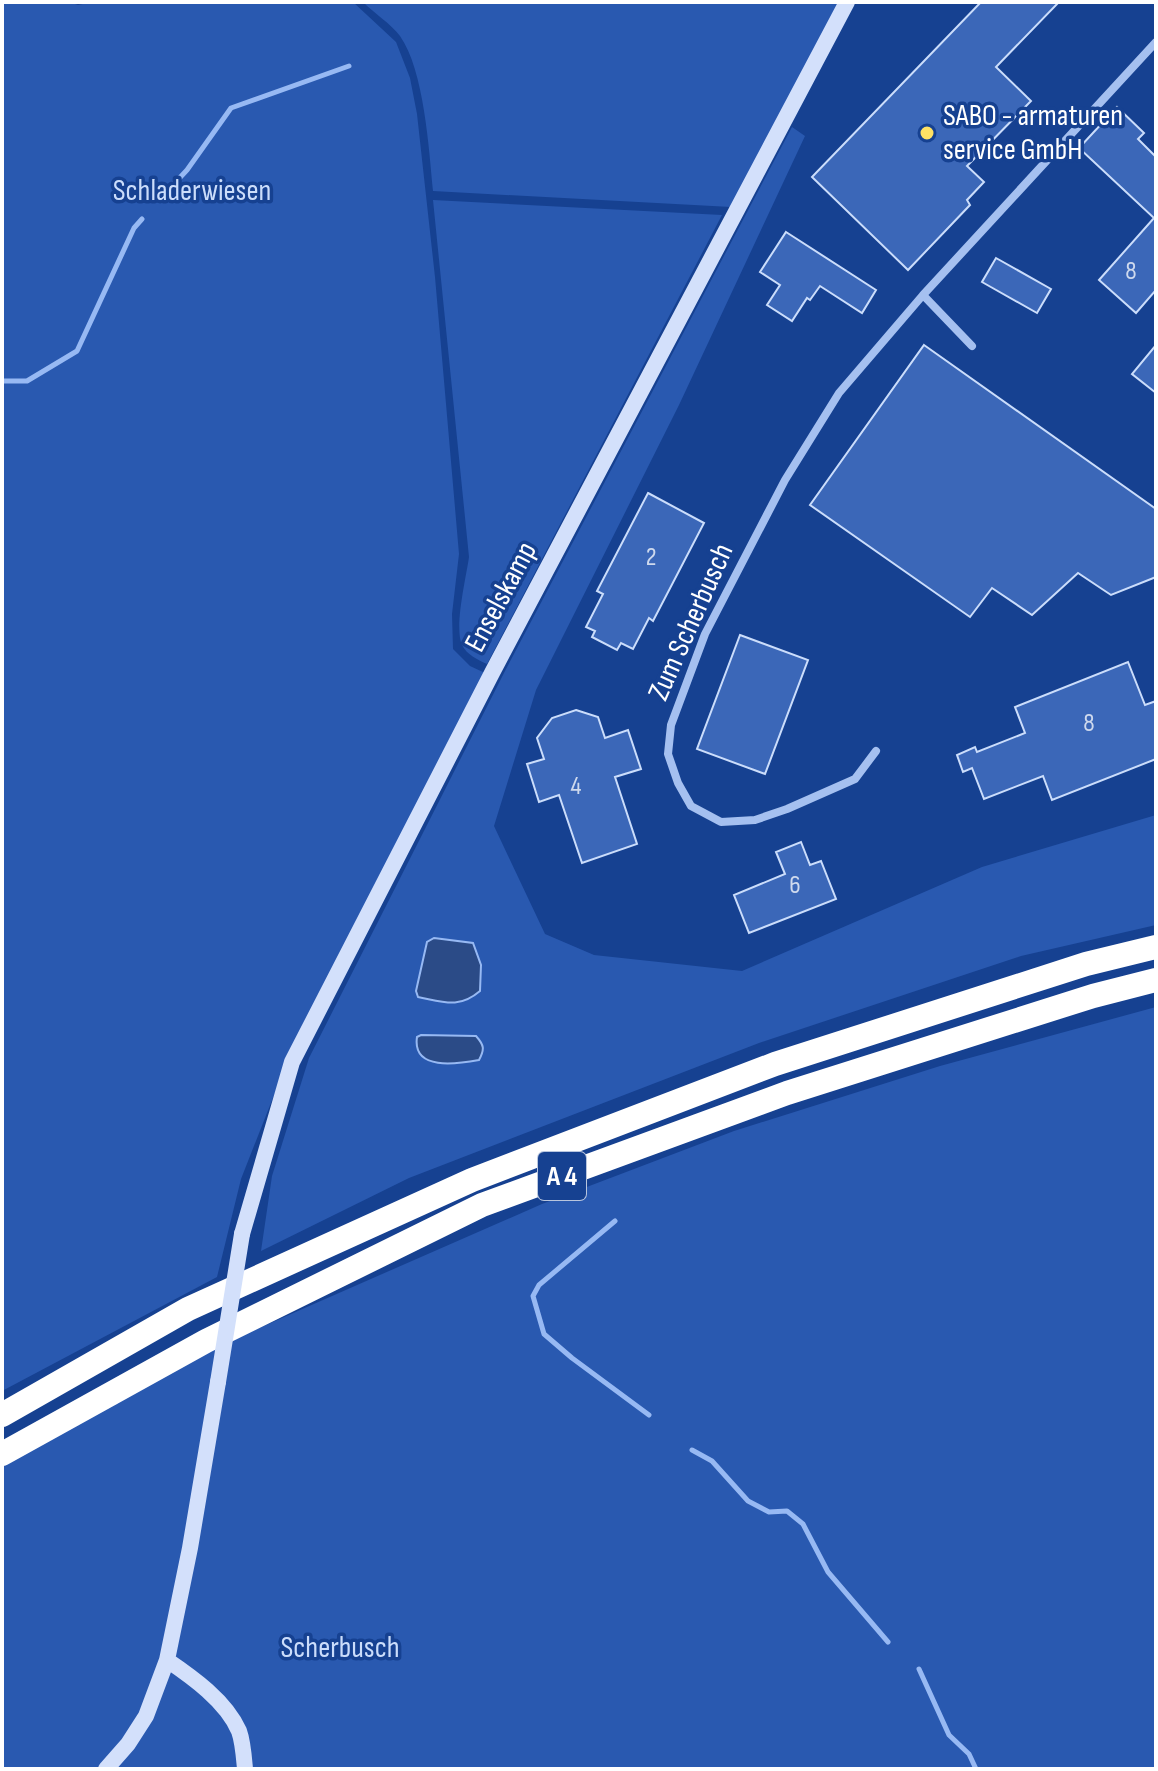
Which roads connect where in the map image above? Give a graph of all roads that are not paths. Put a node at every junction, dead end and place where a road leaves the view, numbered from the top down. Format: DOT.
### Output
graph roads {
  1 [pos="847,2"];
  2 [pos="1156,42"];
  3 [pos="923,295"];
  4 [pos="972,346"];
  5 [pos="876,751"];
  6 [pos="1156,947"];
  7 [pos="1156,980"];
  8 [pos="2,1415"];
  9 [pos="2,1454"];
  10 [pos="167,1660"];
  11 [pos="106,1769"];
  12 [pos="245,1769"];
  1 -- 10 [label="main road, Enselskamp, bridge"];
  2 -- 3 [label="street, Zum Scherbusch"];
  3 -- 4 [label="street"];
  3 -- 5 [label="street, Zum Scherbusch"];
  6 -- 8 [label="highway, A 4"];
  7 -- 9 [label="highway, A 4"];
  10 -- 11 [label="main road, Enselskamp"];
  10 -- 12 [label="main road"];
}
